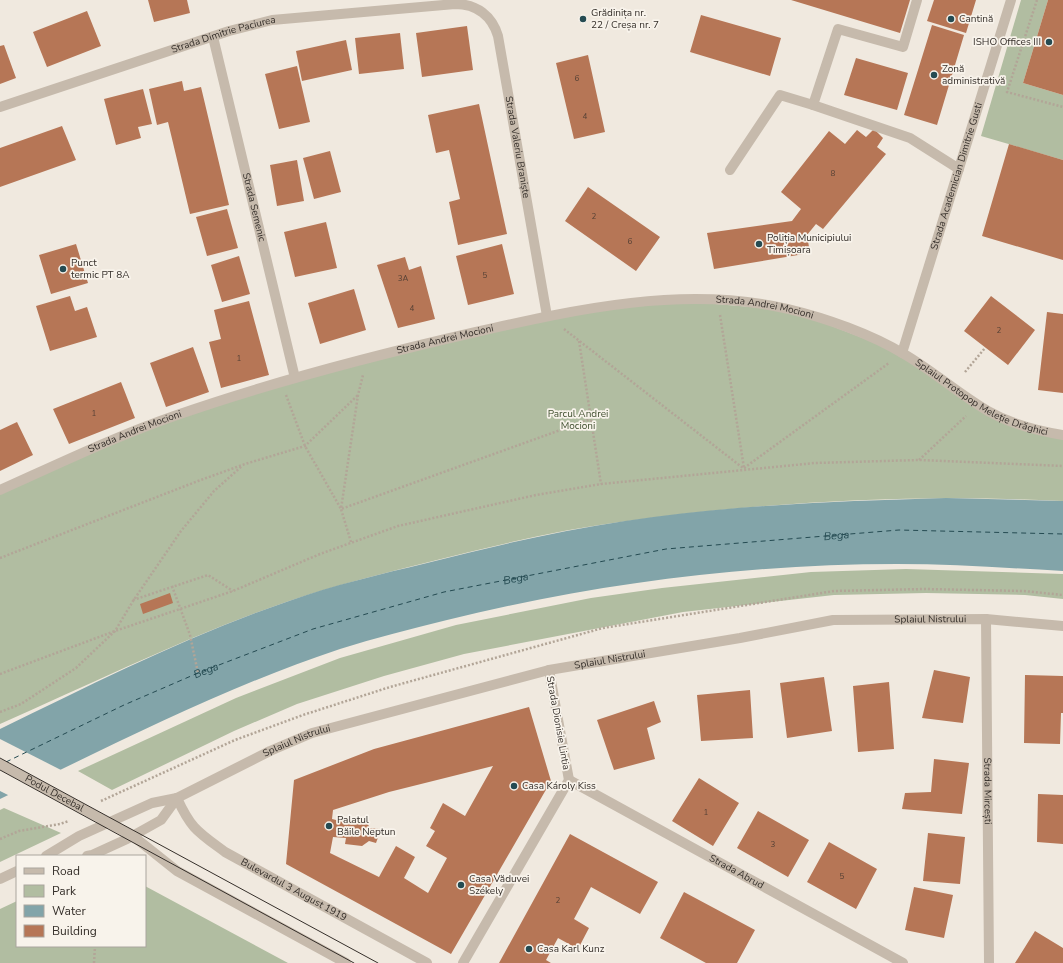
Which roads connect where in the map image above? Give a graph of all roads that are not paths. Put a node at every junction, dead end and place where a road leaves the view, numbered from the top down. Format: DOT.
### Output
graph roads {
  1 [pos="917,0"];
  2 [pos="1011,0"];
  3 [pos="455,4"];
  4 [pos="214,37"];
  5 [pos="813,105"];
  6 [pos="0,107"];
  7 [pos="959,169"];
  8 [pos="730,170"];
  9 [pos="547,316"];
  10 [pos="902,353"];
  11 [pos="295,378"];
  12 [pos="1063,435"];
  13 [pos="0,490"];
  14 [pos="986,619"];
  15 [pos="1063,626"];
  16 [pos="549,670"];
  17 [pos="0,764"];
  18 [pos="569,780"];
  19 [pos="177,798"];
  20 [pos="110,822"];
  21 [pos="133,836"];
  22 [pos="48,855"];
  23 [pos="92,855"];
  24 [pos="16,871"];
  25 [pos="0,879"];
  26 [pos="346,963"];
  27 [pos="427,963"];
  28 [pos="463,963"];
  29 [pos="903,963"];
  30 [pos="989,963"];
  1 -- 5 [label="street"];
  2 -- 7 [label="street, Strada Academician Dimitrie Gusti"];
  3 -- 4 [label="street, Strada Dimitrie Paciurea"];
  3 -- 9 [label="street, Strada Valeriu Braniște"];
  4 -- 6 [label="street, Strada Dimitrie Paciurea"];
  4 -- 11 [label="street, Strada Semenic"];
  5 -- 7 [label="street"];
  5 -- 8 [label="street"];
  7 -- 10 [label="street, Strada Academician Dimitrie Gusti"];
  9 -- 10 [label="street, Strada Andrei Mocioni"];
  9 -- 11 [label="street, Strada Andrei Mocioni"];
  10 -- 12 [label="street, Splaiul Protopop Meleție Drăghici"];
  11 -- 13 [label="street, Strada Andrei Mocioni"];
  14 -- 15 [label="street, Splaiul Nistrului"];
  14 -- 16 [label="street, Splaiul Nistrului"];
  14 -- 30 [label="street, Strada Mircești"];
  16 -- 18 [label="street, Strada Dionisie Lintia"];
  16 -- 19 [label="street, Splaiul Nistrului"];
  17 -- 20 [label="street, Podul Decebal"];
  18 -- 28 [label="street, Strada Dionisie Lintia"];
  18 -- 29 [label="street, Strada Abrud"];
  19 -- 20 [label="street, Splaiul Nistrului"];
  19 -- 21 [label="street, Splaiul Nistrului"];
  19 -- 27 [label="street, Bulevardul 3 August 1919"];
  20 -- 21 [label="street"];
  20 -- 22 [label="street, Splaiul Nistrului"];
  21 -- 23 [label="street, Splaiul Nistrului"];
  21 -- 26 [label="street"];
  24 -- 25 [label="street"];
}
